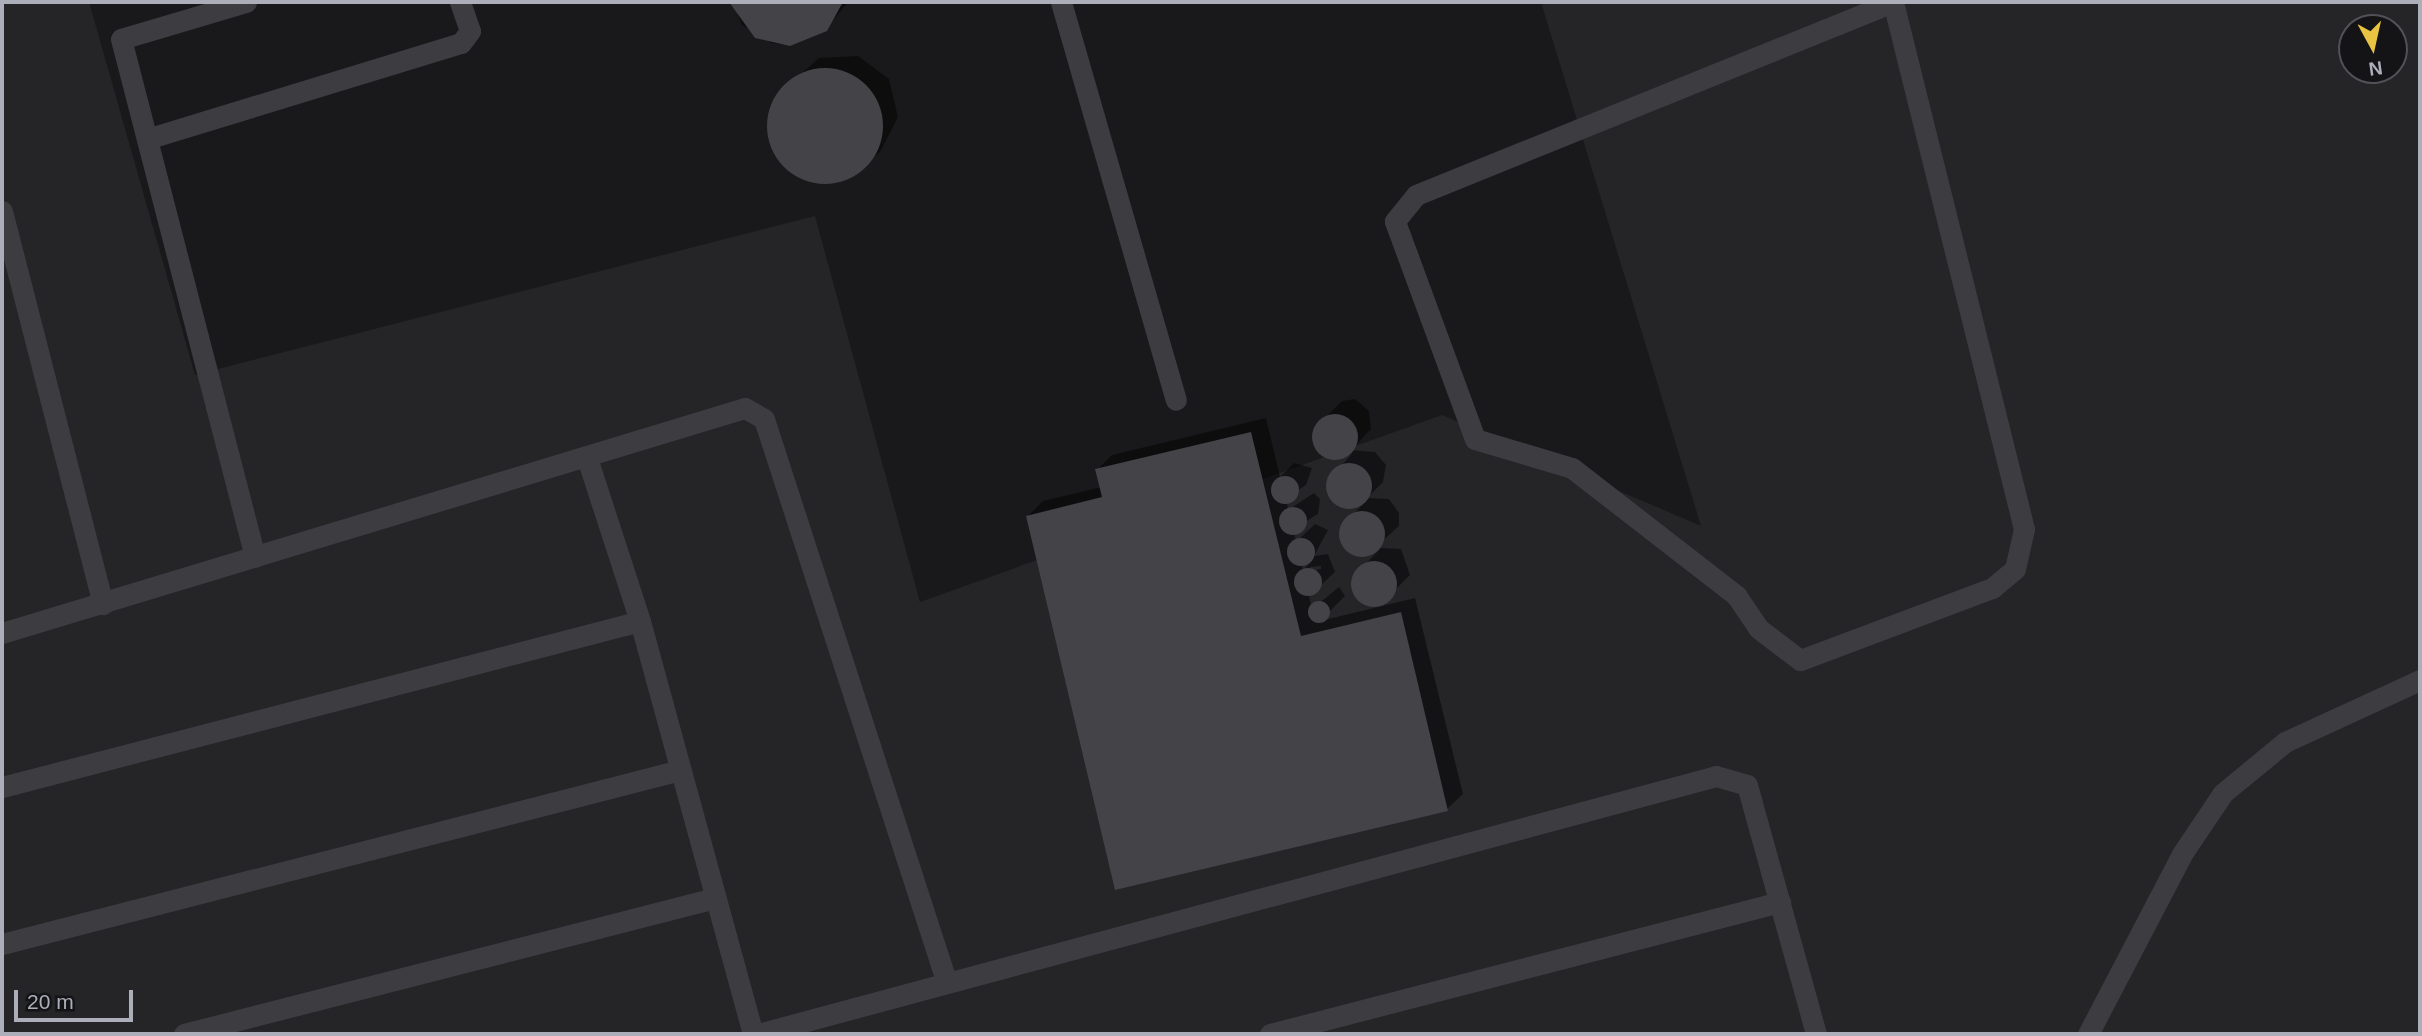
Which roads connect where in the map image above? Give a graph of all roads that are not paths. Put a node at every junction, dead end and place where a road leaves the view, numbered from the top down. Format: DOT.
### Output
graph roads {
  1 [pos="460,2"];
  2 [pos="1061,2"];
  3 [pos="1893,2"];
  4 [pos="234,3"];
  5 [pos="150,138"];
  6 [pos="2,211"];
  7 [pos="1175,400"];
  8 [pos="588,461"];
  9 [pos="255,557"];
  10 [pos="103,604"];
  11 [pos="640,621"];
  12 [pos="2,634"];
  13 [pos="2420,680"];
  14 [pos="680,770"];
  15 [pos="2,787"];
  16 [pos="711,899"];
  17 [pos="1780,902"];
  18 [pos="2,944"];
  19 [pos="946,980"];
  20 [pos="184,1034"];
  21 [pos="755,1034"];
  22 [pos="1270,1034"];
  23 [pos="1815,1034"];
  24 [pos="2088,1034"];
  1 -- 5 [label="lane"];
  2 -- 7 [label="lane"];
  3 -- 3 [label="lane"];
  4 -- 5 [label="lane"];
  5 -- 9 [label="lane"];
  6 -- 10 [label="lane"];
  8 -- 9 [label="lane"];
  8 -- 11 [label="lane"];
  8 -- 19 [label="lane"];
  9 -- 10 [label="lane"];
  10 -- 12 [label="lane"];
  11 -- 14 [label="lane"];
  11 -- 15 [label="lane"];
  13 -- 24 [label="lane"];
  14 -- 16 [label="lane"];
  14 -- 18 [label="lane"];
  16 -- 20 [label="lane"];
  16 -- 21 [label="lane"];
  17 -- 19 [label="lane"];
  17 -- 22 [label="lane"];
  17 -- 23 [label="lane"];
  19 -- 21 [label="lane"];
}
